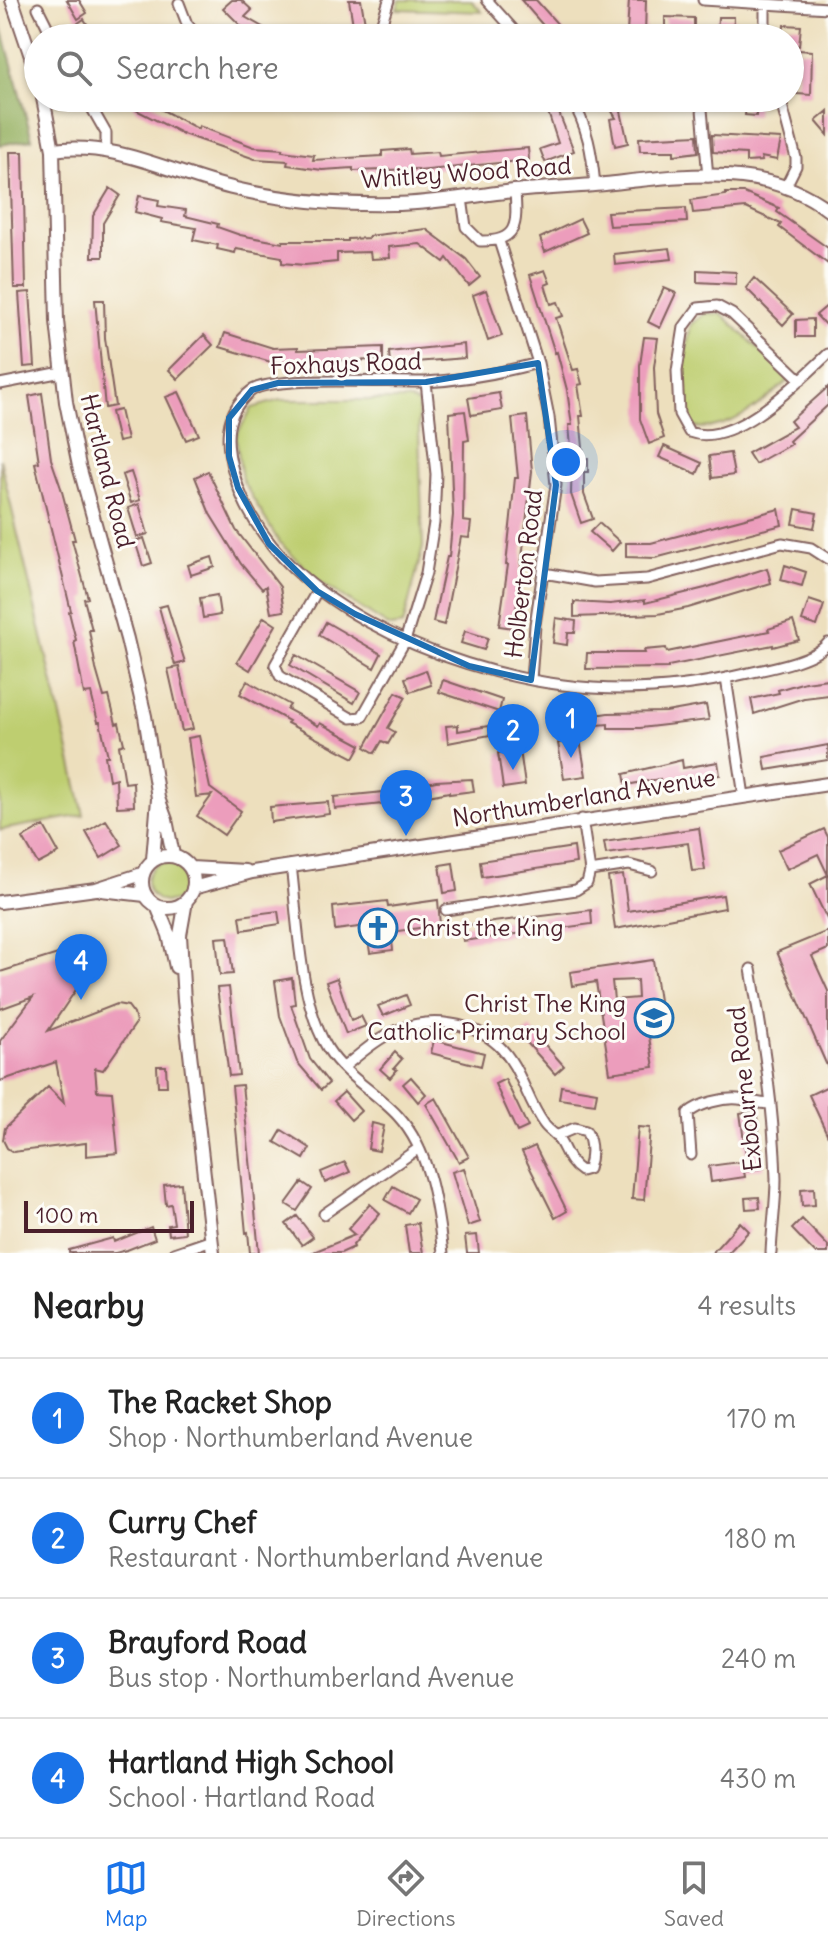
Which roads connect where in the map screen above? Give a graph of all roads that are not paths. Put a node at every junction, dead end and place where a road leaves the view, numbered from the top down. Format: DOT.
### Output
graph roads {
  1 [pos="12,0"];
  2 [pos="389,0"];
  3 [pos="487,0"];
  4 [pos="703,0"];
  5 [pos="179,3"];
  6 [pos="765,5"];
  7 [pos="38,8"];
  8 [pos="828,8"];
  9 [pos="46,24"];
  10 [pos="187,24"];
  11 [pos="381,24"];
  12 [pos="508,24"];
  13 [pos="765,24"];
  14 [pos="24,36"];
  15 [pos="46,112"];
  16 [pos="94,112"];
  17 [pos="578,112"];
  18 [pos="702,112"];
  19 [pos="784,112"];
  20 [pos="106,149"];
  21 [pos="53,150"];
  22 [pos="708,177"];
  23 [pos="595,185"];
  24 [pos="786,186"];
  25 [pos="515,191"];
  26 [pos="462,198"];
  27 [pos="828,210"];
  28 [pos="499,241"];
  29 [pos="828,354"];
  30 [pos="538,363"];
  31 [pos="62,372"];
  32 [pos="801,380"];
  33 [pos="426,382"];
  34 [pos="0,384"];
  35 [pos="828,559"];
  36 [pos="544,573"];
  37 [pos="317,591"];
  38 [pos="405,641"];
  39 [pos="826,648"];
  40 [pos="726,678"];
  41 [pos="531,680"];
  42 [pos="828,784"];
  43 [pos="744,796"];
  44 [pos="158,798"];
  45 [pos="582,819"];
  46 [pos="173,855"];
  47 [pos="153,859"];
  48 [pos="291,865"];
  49 [pos="191,868"];
  50 [pos="590,871"];
  51 [pos="652,871"];
  52 [pos="252,872"];
  53 [pos="142,874"];
  54 [pos="193,888"];
  55 [pos="96,889"];
  56 [pos="145,895"];
  57 [pos="186,901"];
  58 [pos="0,902"];
  59 [pos="157,906"];
  60 [pos="446,910"];
  61 [pos="751,969"];
  62 [pos="184,1001"];
  63 [pos="344,1067"];
  64 [pos="771,1104"];
  65 [pos="556,1136"];
  66 [pos="419,1148"];
  67 [pos="691,1155"];
  68 [pos="324,1214"];
  69 [pos="212,1247"];
  70 [pos="174,1253"];
  71 [pos="443,1253"];
  72 [pos="771,1253"];
  1 -- 14 [label="street"];
  2 -- 11 [label="street"];
  3 -- 12 [label="street"];
  4 -- 6 [label="street"];
  5 -- 10 [label="street"];
  6 -- 8 [label="street"];
  6 -- 13 [label="street"];
  7 -- 9 [label="street"];
  15 -- 21 [label="street"];
  16 -- 20 [label="street"];
  17 -- 23 [label="street"];
  18 -- 22 [label="street"];
  19 -- 24 [label="street"];
  20 -- 21 [label="street, Whitley Wood Road"];
  20 -- 26 [label="street, Whitley Wood Road"];
  21 -- 31 [label="street, Hartland Road"];
  22 -- 23 [label="street, Whitley Wood Road"];
  22 -- 24 [label="street, Whitley Wood Road"];
  23 -- 25 [label="street, Whitley Wood Road"];
  24 -- 27 [label="street, Whitley Wood Road"];
  25 -- 26 [label="street, Whitley Wood Road"];
  25 -- 28 [label="street"];
  26 -- 28 [label="street"];
  28 -- 30 [label="street, Holberton Road"];
  29 -- 32 [label="street"];
  30 -- 33 [label="street, Foxhays Road"];
  30 -- 36 [label="street, Holberton Road"];
  31 -- 34 [label="street"];
  31 -- 44 [label="street, Hartland Road"];
  32 -- 32 [label="street"];
  33 -- 37 [label="street, Foxhays Road"];
  33 -- 38 [label="street"];
  35 -- 36 [label="street"];
  36 -- 41 [label="street, Holberton Road"];
  37 -- 38 [label="street, Foxhays Road"];
  37 -- 38 [label="street"];
  38 -- 41 [label="street, Foxhays Road"];
  39 -- 40 [label="street, Foxhays Road"];
  40 -- 41 [label="street, Foxhays Road"];
  40 -- 43 [label="street"];
  42 -- 43 [label="street, Northumberland Avenue"];
  43 -- 45 [label="street, Northumberland Avenue"];
  44 -- 46 [label="street, Hartland Road"];
  44 -- 47 [label="street, Hartland Road"];
  45 -- 48 [label="street, Northumberland Avenue"];
  45 -- 50 [label="street"];
  46 -- 47 [label="street"];
  46 -- 49 [label="street"];
  47 -- 53 [label="street"];
  48 -- 52 [label="street, Northumberland Avenue"];
  48 -- 63 [label="street"];
  49 -- 52 [label="street, Northumberland Avenue"];
  49 -- 54 [label="street"];
  50 -- 51 [label="street"];
  50 -- 60 [label="street"];
  52 -- 54 [label="street, Northumberland Avenue"];
  53 -- 55 [label="street"];
  53 -- 56 [label="street"];
  54 -- 57 [label="street"];
  55 -- 56 [label="street"];
  55 -- 58 [label="street"];
  56 -- 59 [label="street"];
  57 -- 59 [label="street"];
  57 -- 62 [label="street"];
  59 -- 62 [label="street"];
  61 -- 64 [label="street, Exbourne Road"];
  62 -- 69 [label="street"];
  63 -- 65 [label="street"];
  63 -- 66 [label="street"];
  64 -- 67 [label="street"];
  64 -- 72 [label="street, Exbourne Road"];
  65 -- 65 [label="street"];
  66 -- 68 [label="street"];
  66 -- 71 [label="street"];
  69 -- 70 [label="street"];
}
